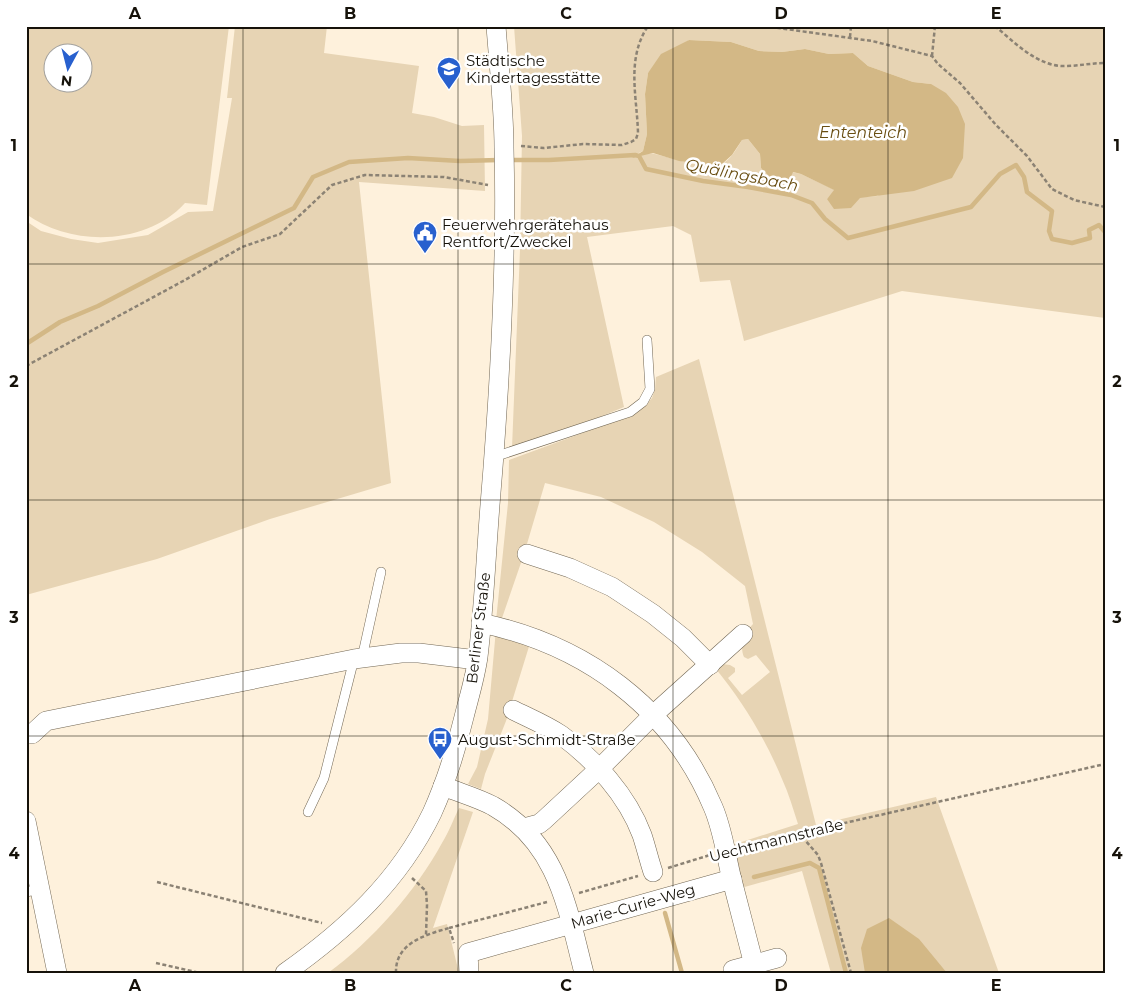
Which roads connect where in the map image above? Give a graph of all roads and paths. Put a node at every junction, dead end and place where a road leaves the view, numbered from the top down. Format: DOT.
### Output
graph roads {
  1 [pos="496,26"];
  2 [pos="648,26"];
  3 [pos="764,26"];
  4 [pos="851,26"];
  5 [pos="935,26"];
  6 [pos="994,26"];
  7 [pos="850,38"];
  8 [pos="932,56"];
  9 [pos="1105,63"];
  10 [pos="504,147"];
  11 [pos="504,188"];
  12 [pos="1105,207"];
  13 [pos="647,340"];
  14 [pos="26,366"];
  15 [pos="494,457"];
  16 [pos="527,554"];
  17 [pos="381,572"];
  18 [pos="481,623"];
  19 [pos="743,634"];
  20 [pos="358,659"];
  21 [pos="477,660"];
  22 [pos="710,665"];
  23 [pos="513,710"];
  24 [pos="653,715"];
  25 [pos="32,734"];
  26 [pos="1105,764"];
  27 [pos="599,769"];
  28 [pos="443,786"];
  29 [pos="308,812"];
  30 [pos="26,823"];
  31 [pos="524,828"];
  32 [pos="798,832"];
  33 [pos="726,851"];
  34 [pos="401,867"];
  35 [pos="653,872"];
  36 [pos="732,879"];
  37 [pos="157,882"];
  38 [pos="33,890"];
  39 [pos="564,897"];
  40 [pos="571,924"];
  41 [pos="343,928"];
  42 [pos="449,928"];
  43 [pos="426,935"];
  44 [pos="468,953"];
  45 [pos="777,958"];
  46 [pos="156,963"];
  47 [pos="162,965"];
  48 [pos="754,965"];
  49 [pos="161,969"];
  50 [pos="733,970"];
  51 [pos="57,973"];
  52 [pos="200,973"];
  53 [pos="285,973"];
  54 [pos="396,973"];
  55 [pos="469,973"];
  56 [pos="584,973"];
  57 [pos="851,973"];
  1 -- 10 [label="street, Berliner Straße"];
  2 -- 10 [label="path"];
  3 -- 7 [label="path"];
  4 -- 7 [label="path"];
  5 -- 8 [label="path"];
  6 -- 9 [label="path"];
  7 -- 8 [label="path"];
  8 -- 12 [label="path"];
  10 -- 11 [label="street, Berliner Straße"];
  11 -- 14 [label="path"];
  11 -- 15 [label="street, Berliner Straße"];
  13 -- 15 [label="lane"];
  15 -- 18 [label="street, Berliner Straße"];
  16 -- 22 [label="street"];
  17 -- 20 [label="lane"];
  18 -- 21 [label="street, Berliner Straße"];
  18 -- 24 [label="street"];
  19 -- 22 [label="street"];
  20 -- 21 [label="street"];
  20 -- 25 [label="street"];
  20 -- 29 [label="lane"];
  21 -- 28 [label="street, Berliner Straße"];
  22 -- 24 [label="street"];
  23 -- 27 [label="street"];
  24 -- 27 [label="street"];
  24 -- 33 [label="street"];
  26 -- 32 [label="path, Uechtmannstraße"];
  27 -- 31 [label="street"];
  27 -- 35 [label="street"];
  28 -- 31 [label="street"];
  28 -- 34 [label="street, Berliner Straße"];
  30 -- 38 [label="street"];
  31 -- 39 [label="street"];
  32 -- 33 [label="path, Uechtmannstraße"];
  32 -- 57 [label="path"];
  33 -- 35 [label="path, Uechtmannstraße"];
  33 -- 36 [label="street"];
  34 -- 41 [label="street, Berliner Straße"];
  34 -- 43 [label="path"];
  35 -- 39 [label="path, Uechtmannstraße"];
  36 -- 40 [label="street, Marie-Curie-Weg"];
  36 -- 48 [label="street"];
  37 -- 41 [label="path"];
  38 -- 51 [label="street"];
  39 -- 40 [label="street"];
  39 -- 42 [label="path, Uechtmannstraße"];
  40 -- 44 [label="street, Marie-Curie-Weg"];
  40 -- 56 [label="street"];
  41 -- 53 [label="street"];
  42 -- 43 [label="path, Uechtmannstraße"];
  42 -- 44 [label="path"];
  43 -- 54 [label="path, Uechtmannstraße"];
  44 -- 55 [label="street"];
  45 -- 48 [label="street"];
  46 -- 47 [label="path"];
  47 -- 49 [label="path"];
  47 -- 52 [label="path"];
  48 -- 50 [label="street"];
}
